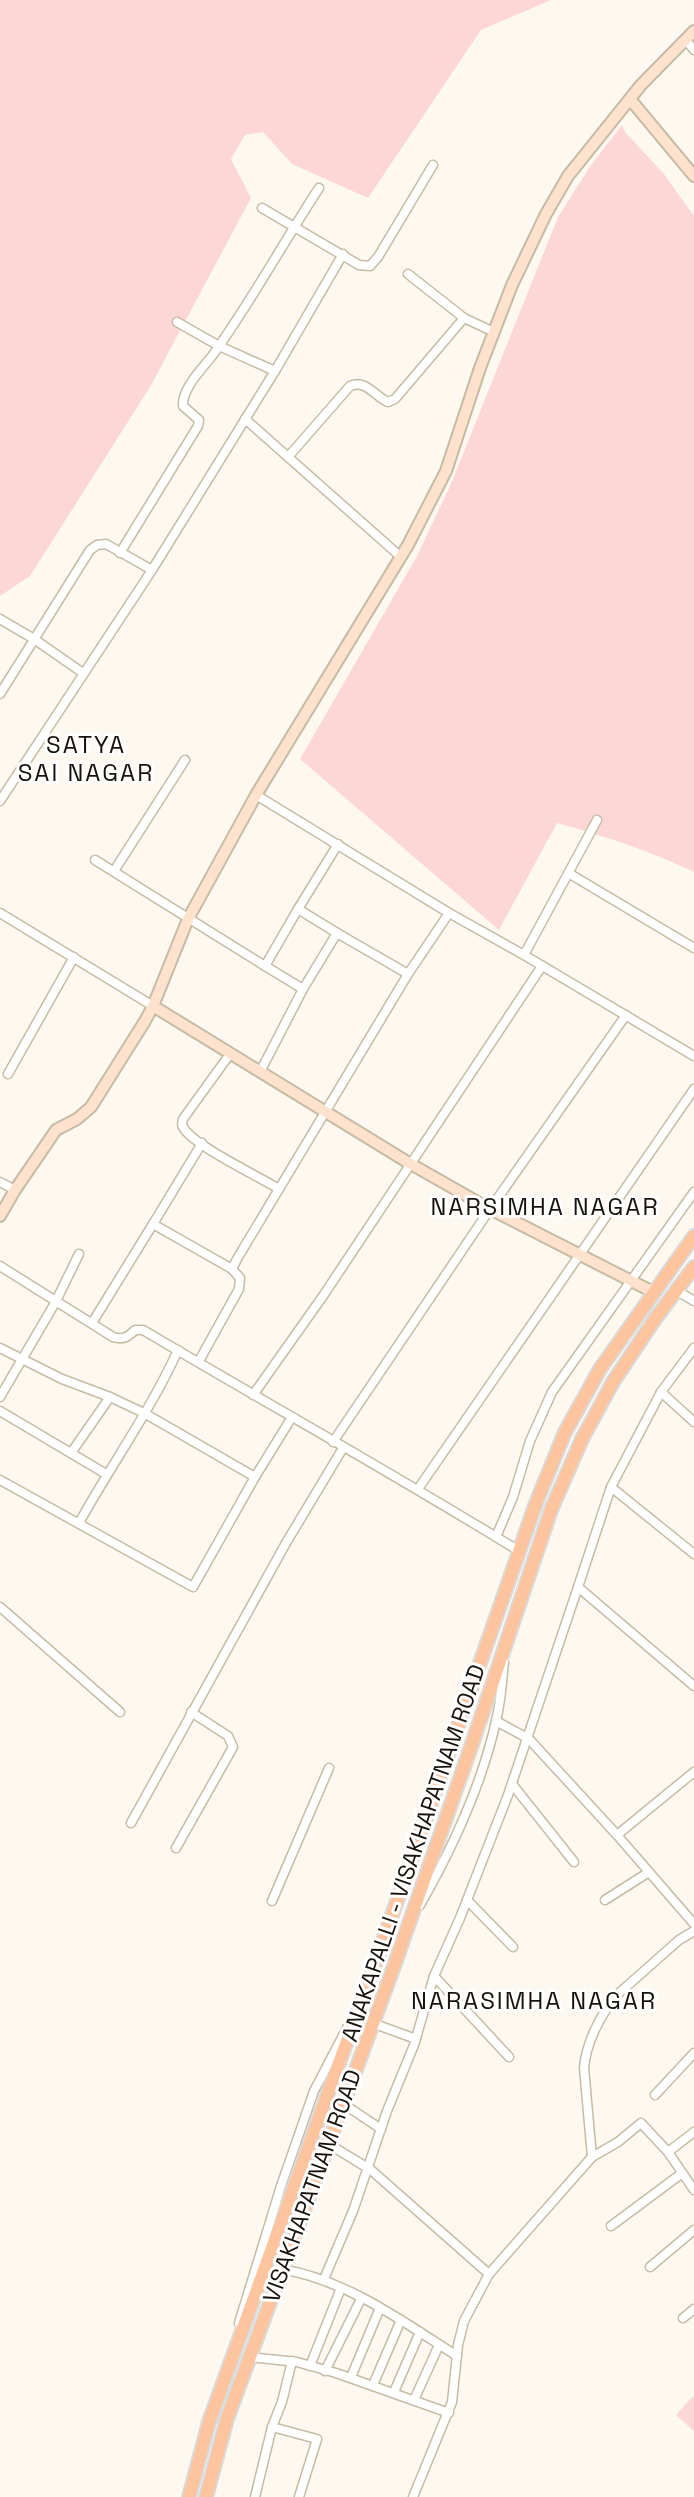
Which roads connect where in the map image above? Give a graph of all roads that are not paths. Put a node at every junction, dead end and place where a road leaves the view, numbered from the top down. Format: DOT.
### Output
graph roads {
  1 [pos="694,31"];
  2 [pos="685,39"];
  3 [pos="694,50"];
  4 [pos="630,99"];
  5 [pos="433,165"];
  6 [pos="694,176"];
  7 [pos="319,188"];
  8 [pos="262,208"];
  9 [pos="293,227"];
  10 [pos="343,254"];
  11 [pos="408,274"];
  12 [pos="464,318"];
  13 [pos="177,322"];
  14 [pos="494,332"];
  15 [pos="219,346"];
  16 [pos="275,371"];
  17 [pos="245,419"];
  18 [pos="289,457"];
  19 [pos="120,553"];
  20 [pos="401,557"];
  21 [pos="152,570"];
  22 [pos="0,619"];
  23 [pos="34,639"];
  24 [pos="83,673"];
  25 [pos="0,694"];
  26 [pos="185,760"];
  27 [pos="256,795"];
  28 [pos="0,801"];
  29 [pos="597,820"];
  30 [pos="338,844"];
  31 [pos="95,860"];
  32 [pos="114,872"];
  33 [pos="570,874"];
  34 [pos="298,909"];
  35 [pos="0,913"];
  36 [pos="449,914"];
  37 [pos="188,919"];
  38 [pos="337,933"];
  39 [pos="694,948"];
  40 [pos="524,955"];
  41 [pos="74,957"];
  42 [pos="542,965"];
  43 [pos="264,966"];
  44 [pos="408,974"];
  45 [pos="303,989"];
  46 [pos="153,1006"];
  47 [pos="626,1015"];
  48 [pos="230,1054"];
  49 [pos="694,1056"];
  50 [pos="260,1072"];
  51 [pos="8,1074"];
  52 [pos="694,1089"];
  53 [pos="326,1110"];
  54 [pos="202,1143"];
  55 [pos="409,1163"];
  56 [pos="0,1182"];
  57 [pos="279,1188"];
  58 [pos="15,1190"];
  59 [pos="694,1192"];
  60 [pos="490,1209"];
  61 [pos="0,1216"];
  62 [pos="153,1224"];
  63 [pos="694,1236"];
  64 [pos="79,1254"];
  65 [pos="579,1255"];
  66 [pos="0,1266"];
  67 [pos="694,1267"];
  68 [pos="232,1269"];
  69 [pos="631,1281"];
  70 [pos="676,1290"];
  71 [pos="653,1292"];
  72 [pos="694,1301"];
  73 [pos="55,1303"];
  74 [pos="92,1322"];
  75 [pos="0,1348"];
  76 [pos="694,1348"];
  77 [pos="178,1350"];
  78 [pos="23,1360"];
  79 [pos="199,1361"];
  80 [pos="661,1392"];
  81 [pos="253,1395"];
  82 [pos="110,1397"];
  83 [pos="0,1398"];
  84 [pos="0,1411"];
  85 [pos="144,1413"];
  86 [pos="292,1417"];
  87 [pos="694,1422"];
  88 [pos="333,1442"];
  89 [pos="343,1448"];
  90 [pos="71,1453"];
  91 [pos="106,1474"];
  92 [pos="255,1477"];
  93 [pos="0,1480"];
  94 [pos="611,1487"];
  95 [pos="418,1489"];
  96 [pos="79,1522"];
  97 [pos="496,1537"];
  98 [pos="519,1551"];
  99 [pos="694,1554"];
  100 [pos="579,1587"];
  101 [pos="0,1607"];
  102 [pos="507,1641"];
  103 [pos="694,1686"];
  104 [pos="120,1712"];
  105 [pos="191,1712"];
  106 [pos="496,1721"];
  107 [pos="528,1739"];
  108 [pos="329,1768"];
  109 [pos="694,1772"];
  110 [pos="512,1784"];
  111 [pos="131,1823"];
  112 [pos="617,1835"];
  113 [pos="176,1847"];
  114 [pos="574,1862"];
  115 [pos="649,1872"];
  116 [pos="467,1900"];
  117 [pos="605,1900"];
  118 [pos="272,1901"];
  119 [pos="694,1924"];
  120 [pos="694,1931"];
  121 [pos="405,1933"];
  122 [pos="513,1947"];
  123 [pos="434,1976"];
  124 [pos="372,2023"];
  125 [pos="416,2039"];
  126 [pos="694,2053"];
  127 [pos="509,2057"];
  128 [pos="655,2095"];
  129 [pos="342,2103"];
  130 [pos="381,2129"];
  131 [pos="694,2132"];
  132 [pos="327,2143"];
  133 [pos="668,2152"];
  134 [pos="592,2157"];
  135 [pos="367,2167"];
  136 [pos="681,2174"];
  137 [pos="694,2190"];
  138 [pos="611,2226"];
  139 [pos="694,2230"];
  140 [pos="650,2267"];
  141 [pos="281,2269"];
  142 [pos="489,2274"];
  143 [pos="324,2279"];
  144 [pos="341,2288"];
  145 [pos="361,2299"];
  146 [pos="380,2308"];
  147 [pos="694,2309"];
  148 [pos="683,2318"];
  149 [pos="401,2320"];
  150 [pos="420,2332"];
  151 [pos="439,2345"];
  152 [pos="457,2356"];
  153 [pos="250,2357"];
  154 [pos="292,2361"];
  155 [pos="310,2366"];
  156 [pos="325,2371"];
  157 [pos="351,2377"];
  158 [pos="373,2385"];
  159 [pos="394,2392"];
  160 [pos="414,2400"];
  161 [pos="449,2413"];
  162 [pos="272,2427"];
  163 [pos="189,2497"];
  164 [pos="206,2497"];
  165 [pos="255,2497"];
  166 [pos="299,2497"];
  167 [pos="413,2497"];
  1 -- 2 [label="main road"];
  2 -- 3 [label="street"];
  2 -- 4 [label="main road"];
  4 -- 6 [label="main road"];
  4 -- 14 [label="main road"];
  5 -- 10 [label="street"];
  7 -- 9 [label="street"];
  8 -- 9 [label="street"];
  9 -- 10 [label="street"];
  9 -- 15 [label="street"];
  10 -- 16 [label="street"];
  11 -- 12 [label="street"];
  12 -- 14 [label="street"];
  12 -- 18 [label="street"];
  13 -- 15 [label="street"];
  14 -- 20 [label="main road"];
  15 -- 16 [label="street"];
  15 -- 19 [label="street"];
  16 -- 17 [label="street"];
  17 -- 18 [label="street"];
  17 -- 21 [label="street"];
  18 -- 20 [label="street"];
  19 -- 21 [label="street"];
  19 -- 23 [label="street"];
  20 -- 27 [label="main road"];
  21 -- 24 [label="street"];
  22 -- 23 [label="street"];
  23 -- 24 [label="street"];
  23 -- 25 [label="street"];
  24 -- 28 [label="street"];
  26 -- 32 [label="street"];
  27 -- 30 [label="street"];
  27 -- 37 [label="main road"];
  29 -- 33 [label="street"];
  30 -- 34 [label="street"];
  30 -- 36 [label="street"];
  31 -- 32 [label="street"];
  32 -- 37 [label="street"];
  33 -- 39 [label="street"];
  33 -- 40 [label="street"];
  34 -- 38 [label="street"];
  34 -- 43 [label="street"];
  35 -- 41 [label="street"];
  36 -- 40 [label="street"];
  36 -- 44 [label="street"];
  37 -- 43 [label="street"];
  37 -- 46 [label="main road"];
  38 -- 44 [label="street"];
  38 -- 45 [label="street"];
  40 -- 42 [label="street"];
  41 -- 46 [label="street"];
  41 -- 51 [label="street"];
  42 -- 47 [label="street"];
  42 -- 55 [label="street"];
  43 -- 45 [label="street"];
  44 -- 53 [label="street"];
  45 -- 50 [label="street"];
  46 -- 48 [label="main road"];
  46 -- 58 [label="main road"];
  47 -- 49 [label="street"];
  47 -- 60 [label="street"];
  48 -- 50 [label="main road"];
  48 -- 54 [label="street"];
  50 -- 53 [label="main road"];
  52 -- 65 [label="street"];
  53 -- 55 [label="main road"];
  53 -- 57 [label="street"];
  54 -- 57 [label="street"];
  54 -- 62 [label="street"];
  55 -- 60 [label="main road"];
  55 -- 81 [label="street"];
  56 -- 58 [label="street"];
  57 -- 68 [label="street"];
  58 -- 61 [label="main road"];
  59 -- 69 [label="street"];
  60 -- 65 [label="main road"];
  60 -- 88 [label="street"];
  62 -- 68 [label="street"];
  62 -- 74 [label="street"];
  63 -- 71 [label="main road, ANAKAPALLI - VISAKHAPATNAM ROAD"];
  64 -- 73 [label="street"];
  65 -- 69 [label="main road"];
  65 -- 95 [label="street"];
  66 -- 73 [label="street"];
  67 -- 70 [label="main road, VISAKHAPATNAM ROAD"];
  68 -- 79 [label="street"];
  69 -- 71 [label="main road"];
  69 -- 97 [label="street"];
  70 -- 72 [label="street"];
  70 -- 102 [label="main road, VISAKHAPATNAM ROAD"];
  71 -- 98 [label="main road, ANAKAPALLI - VISAKHAPATNAM ROAD"];
  73 -- 74 [label="street"];
  73 -- 78 [label="street"];
  74 -- 77 [label="street"];
  75 -- 78 [label="street"];
  76 -- 80 [label="street"];
  77 -- 79 [label="street"];
  77 -- 85 [label="street"];
  78 -- 82 [label="street"];
  78 -- 83 [label="street"];
  79 -- 81 [label="street"];
  80 -- 87 [label="street"];
  80 -- 94 [label="street"];
  81 -- 86 [label="street"];
  82 -- 85 [label="street"];
  82 -- 90 [label="street"];
  84 -- 90 [label="street"];
  85 -- 91 [label="street"];
  85 -- 92 [label="street"];
  86 -- 88 [label="street"];
  86 -- 92 [label="street"];
  88 -- 89 [label="street"];
  89 -- 95 [label="street"];
  89 -- 105 [label="street"];
  90 -- 91 [label="street"];
  91 -- 96 [label="street"];
  92 -- 96 [label="street"];
  93 -- 96 [label="street"];
  94 -- 99 [label="street"];
  94 -- 100 [label="street"];
  95 -- 97 [label="street"];
  97 -- 98 [label="street"];
  98 -- 163 [label="main road, ANAKAPALLI - VISAKHAPATNAM ROAD"];
  100 -- 103 [label="street"];
  100 -- 107 [label="street"];
  101 -- 104 [label="street"];
  102 -- 106 [label="street"];
  102 -- 121 [label="main road, VISAKHAPATNAM ROAD"];
  105 -- 111 [label="street"];
  105 -- 113 [label="street"];
  106 -- 107 [label="street"];
  106 -- 121 [label="street"];
  107 -- 110 [label="street"];
  107 -- 112 [label="street"];
  108 -- 118 [label="street"];
  109 -- 112 [label="street"];
  110 -- 114 [label="street"];
  110 -- 116 [label="street"];
  112 -- 115 [label="street"];
  115 -- 117 [label="street"];
  115 -- 119 [label="street"];
  116 -- 122 [label="street"];
  116 -- 123 [label="street"];
  120 -- 134 [label="street"];
  121 -- 124 [label="main road, VISAKHAPATNAM ROAD"];
  123 -- 125 [label="street"];
  123 -- 127 [label="street"];
  124 -- 125 [label="street"];
  124 -- 129 [label="main road, VISAKHAPATNAM ROAD"];
  125 -- 130 [label="street"];
  126 -- 128 [label="street"];
  129 -- 130 [label="street"];
  129 -- 132 [label="main road, VISAKHAPATNAM ROAD"];
  130 -- 135 [label="street"];
  131 -- 133 [label="street"];
  132 -- 135 [label="street"];
  132 -- 141 [label="main road, VISAKHAPATNAM ROAD"];
  133 -- 134 [label="street"];
  133 -- 136 [label="street"];
  134 -- 142 [label="street"];
  135 -- 142 [label="street"];
  135 -- 143 [label="street"];
  136 -- 137 [label="street"];
  136 -- 138 [label="street"];
  139 -- 140 [label="street"];
  141 -- 143 [label="street"];
  141 -- 153 [label="main road, VISAKHAPATNAM ROAD"];
  142 -- 152 [label="street"];
  143 -- 144 [label="street"];
  144 -- 145 [label="street"];
  144 -- 155 [label="street"];
  145 -- 146 [label="street"];
  145 -- 156 [label="street"];
  146 -- 149 [label="street"];
  146 -- 157 [label="street"];
  147 -- 148 [label="street"];
  149 -- 150 [label="street"];
  149 -- 158 [label="street"];
  150 -- 151 [label="street"];
  150 -- 159 [label="street"];
  151 -- 152 [label="street"];
  151 -- 160 [label="street"];
  152 -- 161 [label="street"];
  153 -- 154 [label="street"];
  153 -- 164 [label="main road, VISAKHAPATNAM ROAD"];
  154 -- 155 [label="street"];
  154 -- 162 [label="street"];
  155 -- 156 [label="street"];
  156 -- 157 [label="street"];
  157 -- 158 [label="street"];
  158 -- 159 [label="street"];
  159 -- 160 [label="street"];
  160 -- 161 [label="street"];
  161 -- 167 [label="street"];
  162 -- 165 [label="street"];
  162 -- 166 [label="street"];
}
